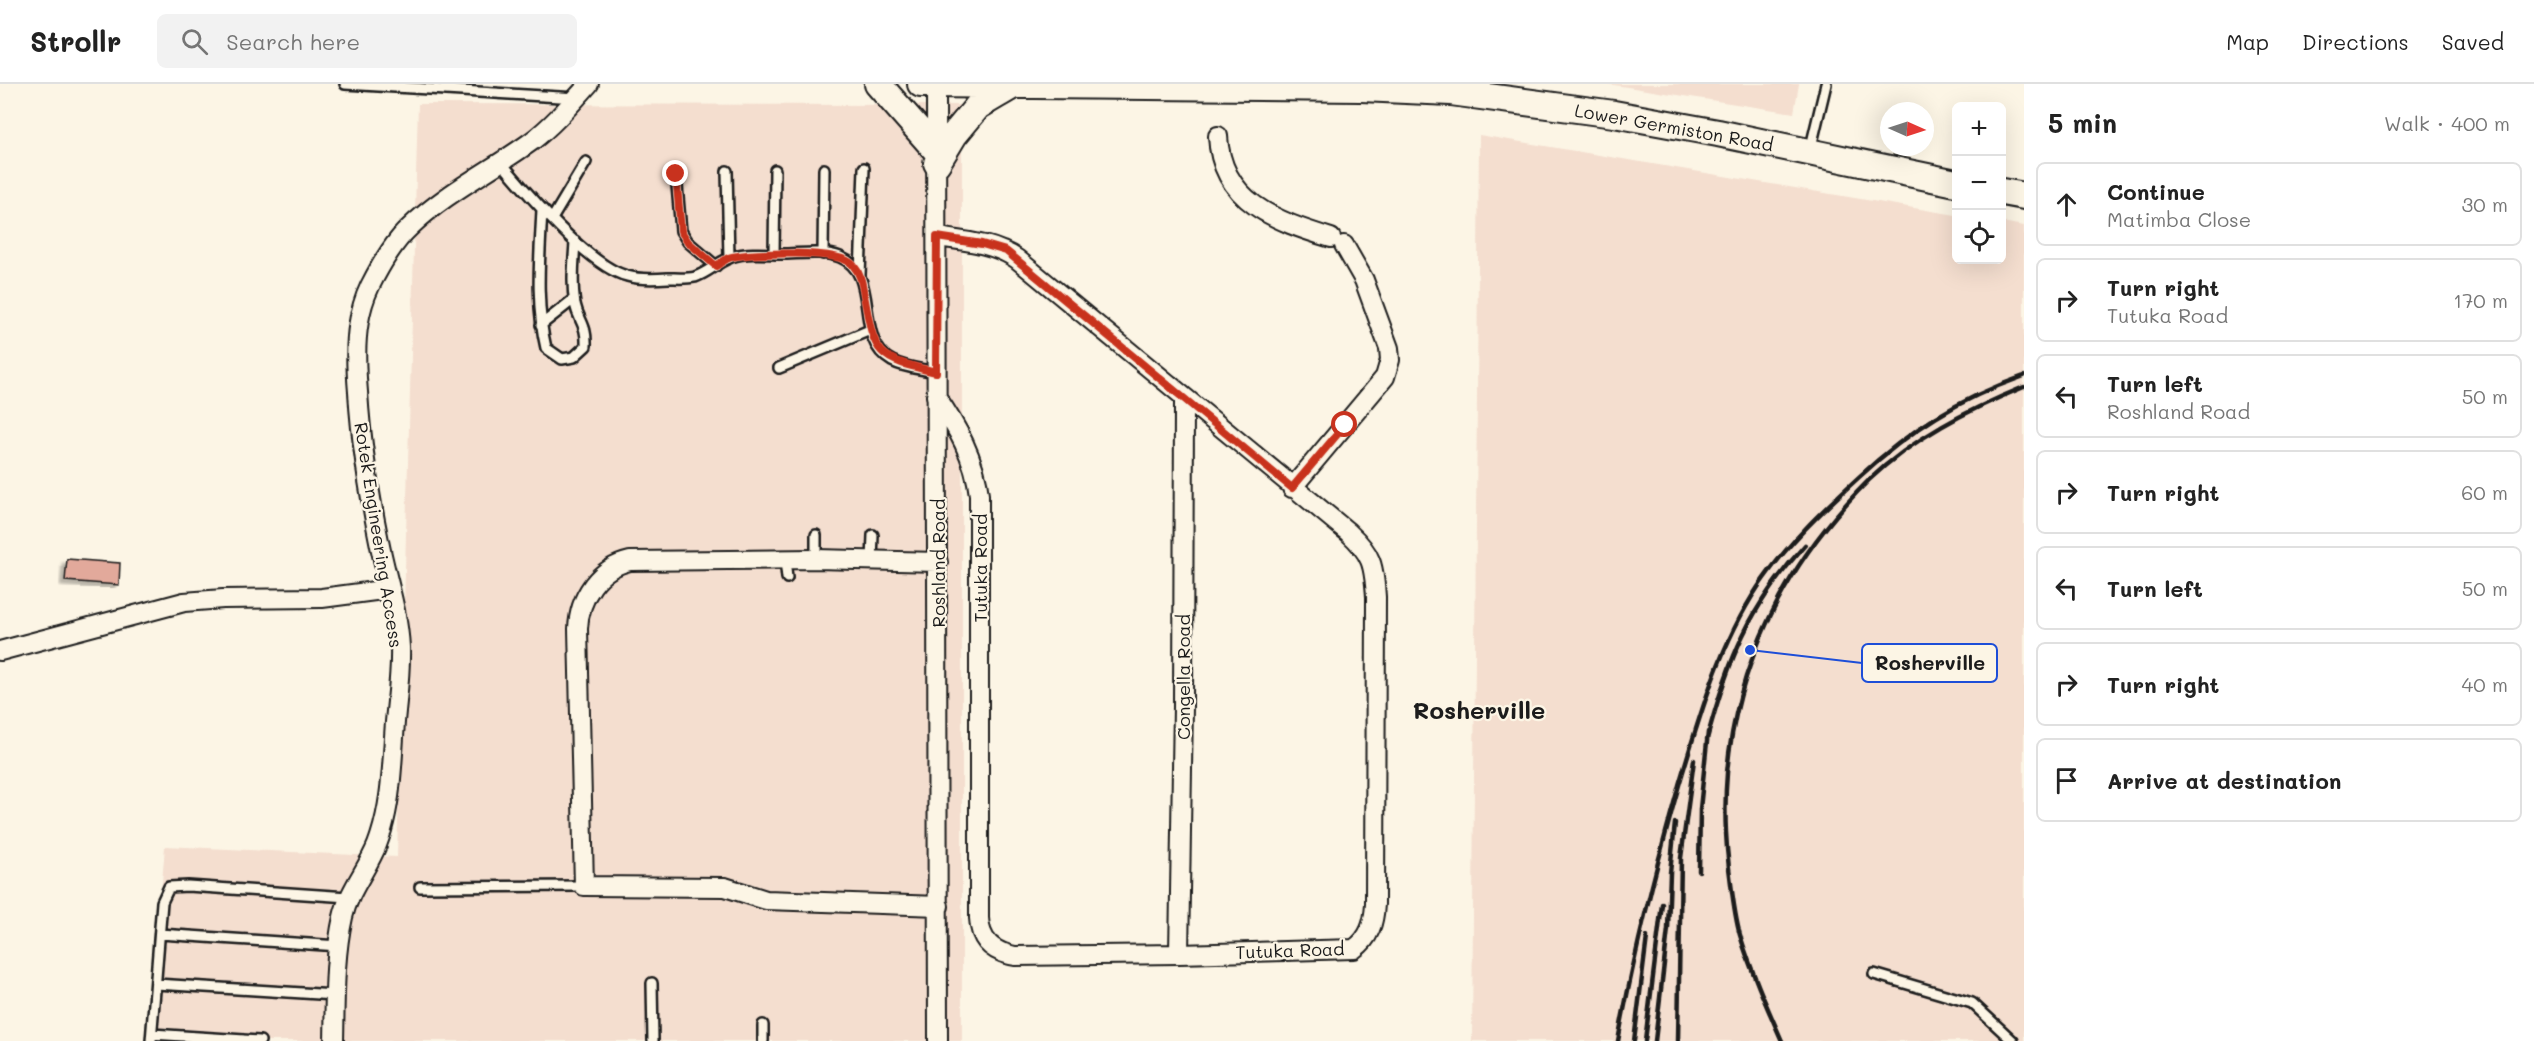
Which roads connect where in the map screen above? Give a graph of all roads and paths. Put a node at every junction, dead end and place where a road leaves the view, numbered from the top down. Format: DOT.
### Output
graph roads {
  1 [pos="345,84"];
  2 [pos="589,84"];
  3 [pos="878,84"];
  4 [pos="921,84"];
  5 [pos="1015,84"];
  6 [pos="1826,84"];
  7 [pos="936,85"];
  8 [pos="1288,86"];
  9 [pos="1361,86"];
  10 [pos="577,98"];
  11 [pos="1218,136"];
  12 [pos="1810,153"];
  13 [pos="937,157"];
  14 [pos="500,161"];
  15 [pos="586,162"];
  16 [pos="864,168"];
  17 [pos="824,169"];
  18 [pos="775,170"];
  19 [pos="727,171"];
  20 [pos="676,174"];
  21 [pos="1952,182"];
  22 [pos="2006,193"];
  23 [pos="2024,196"];
  24 [pos="542,209"];
  25 [pos="552,219"];
  26 [pos="937,237"];
  27 [pos="575,241"];
  28 [pos="774,254"];
  29 [pos="824,254"];
  30 [pos="729,258"];
  31 [pos="716,266"];
  32 [pos="860,275"];
  33 [pos="574,299"];
  34 [pos="541,325"];
  35 [pos="870,330"];
  36 [pos="778,368"];
  37 [pos="936,372"];
  38 [pos="936,396"];
  39 [pos="1184,399"];
  40 [pos="1292,488"];
  41 [pos="816,535"];
  42 [pos="873,536"];
  43 [pos="816,559"];
  44 [pos="872,561"];
  45 [pos="938,562"];
  46 [pos="390,589"];
  47 [pos="0,651"];
  48 [pos="420,886"];
  49 [pos="584,886"];
  50 [pos="348,897"];
  51 [pos="939,906"];
  52 [pos="160,934"];
  53 [pos="339,946"];
  54 [pos="1179,954"];
  55 [pos="1874,974"];
  56 [pos="652,983"];
  57 [pos="156,984"];
  58 [pos="335,995"];
  59 [pos="763,1025"];
  60 [pos="151,1037"];
  61 [pos="260,1041"];
  62 [pos="334,1041"];
  63 [pos="653,1041"];
  64 [pos="763,1041"];
  65 [pos="938,1041"];
  66 [pos="2013,1041"];
  1 -- 10 [label="lane"];
  2 -- 10 [label="street, Rotek Engineering Access"];
  3 -- 13 [label="street"];
  4 -- 7 [label="street, Lower Germiston Road"];
  5 -- 7 [label="street, Lower Germiston Road"];
  5 -- 8 [label="street, Lower Germiston Road"];
  5 -- 13 [label="street"];
  6 -- 12 [label="lane"];
  7 -- 13 [label="street, Roshland Road"];
  8 -- 9 [label="street, Lower Germiston Road"];
  9 -- 12 [label="street, Lower Germiston Road"];
  10 -- 14 [label="street, Rotek Engineering Access"];
  11 -- 40 [label="street"];
  12 -- 21 [label="street, Lower Germiston Road"];
  13 -- 26 [label="street, Roshland Road"];
  14 -- 24 [label="lane"];
  14 -- 46 [label="street, Rotek Engineering Access"];
  15 -- 25 [label="lane"];
  16 -- 32 [label="lane"];
  17 -- 29 [label="lane"];
  18 -- 28 [label="lane"];
  19 -- 30 [label="lane"];
  20 -- 31 [label="lane"];
  22 -- 23 [label="street"];
  24 -- 25 [label="lane"];
  24 -- 34 [label="lane"];
  25 -- 27 [label="lane"];
  26 -- 37 [label="street, Roshland Road"];
  26 -- 39 [label="street, Tutuka Road"];
  27 -- 31 [label="lane"];
  27 -- 33 [label="lane"];
  28 -- 29 [label="lane"];
  28 -- 30 [label="lane"];
  29 -- 32 [label="lane"];
  30 -- 31 [label="lane"];
  32 -- 35 [label="lane"];
  33 -- 34 [label="lane"];
  33 -- 34 [label="lane"];
  35 -- 36 [label="lane"];
  35 -- 37 [label="lane"];
  37 -- 38 [label="street, Roshland Road"];
  38 -- 45 [label="street, Roshland Road"];
  38 -- 54 [label="street, Tutuka Road"];
  39 -- 40 [label="street, Tutuka Road"];
  39 -- 54 [label="street, Congella Road"];
  40 -- 54 [label="street, Tutuka Road"];
  41 -- 43 [label="lane"];
  42 -- 44 [label="lane"];
  43 -- 44 [label="street"];
  43 -- 49 [label="street"];
  44 -- 45 [label="street"];
  45 -- 51 [label="street, Roshland Road"];
  46 -- 47 [label="street"];
  46 -- 50 [label="street, Rotek Engineering Access"];
  48 -- 49 [label="lane"];
  49 -- 51 [label="street"];
  50 -- 52 [label="lane"];
  50 -- 53 [label="street, Rotek Engineering Access"];
  51 -- 65 [label="street, Roshland Road"];
  52 -- 53 [label="lane"];
  52 -- 57 [label="lane"];
  53 -- 58 [label="street, Rotek Engineering Access"];
  55 -- 66 [label="lane"];
  56 -- 63 [label="lane"];
  57 -- 58 [label="lane"];
  57 -- 60 [label="lane"];
  58 -- 62 [label="street, Rotek Engineering Access"];
  59 -- 64 [label="lane"];
  60 -- 61 [label="lane"];
}
